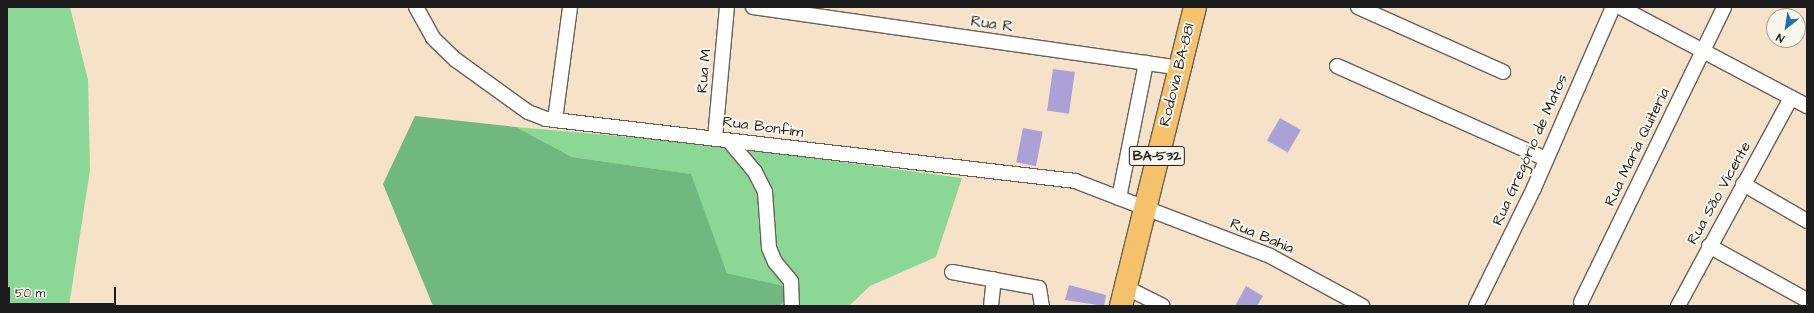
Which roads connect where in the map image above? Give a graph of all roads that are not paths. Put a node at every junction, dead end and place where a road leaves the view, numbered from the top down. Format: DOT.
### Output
graph roads {
  1 [pos="416,7"];
  2 [pos="570,7"];
  3 [pos="727,7"];
  4 [pos="753,7"];
  5 [pos="1194,7"];
  6 [pos="1358,7"];
  7 [pos="1613,7"];
  8 [pos="1620,7"];
  9 [pos="1724,7"];
  10 [pos="1702,50"];
  11 [pos="1146,63"];
  12 [pos="1337,66"];
  13 [pos="1179,68"];
  14 [pos="1503,72"];
  15 [pos="1791,98"];
  16 [pos="1807,106"];
  17 [pos="555,120"];
  18 [pos="715,138"];
  19 [pos="730,142"];
  20 [pos="1546,159"];
  21 [pos="1742,184"];
  22 [pos="1119,198"];
  23 [pos="1144,210"];
  24 [pos="1807,221"];
  25 [pos="1709,246"];
  26 [pos="952,272"];
  27 [pos="994,279"];
  28 [pos="1123,297"];
  29 [pos="1807,300"];
  30 [pos="1581,302"];
  31 [pos="1359,305"];
  32 [pos="792,306"];
  33 [pos="991,306"];
  34 [pos="1042,306"];
  35 [pos="1163,306"];
  36 [pos="1476,306"];
  37 [pos="1678,306"];
  1 -- 17 [label="street, Rua Bonfim"];
  2 -- 17 [label="street"];
  3 -- 18 [label="street, Rua M"];
  4 -- 11 [label="street, Rua R"];
  5 -- 13 [label="main road, Rodovia BA-881 / BA-532"];
  6 -- 14 [label="street"];
  7 -- 20 [label="street, Rua Gregório de Matos"];
  8 -- 10 [label="street"];
  9 -- 10 [label="street, Rua Maria Quiteria"];
  10 -- 15 [label="street"];
  10 -- 30 [label="street, Rua Maria Quiteria"];
  11 -- 13 [label="street, Rua R"];
  11 -- 22 [label="street"];
  12 -- 20 [label="street"];
  13 -- 23 [label="main road, Rodovia BA-881 / BA-532"];
  15 -- 16 [label="street"];
  15 -- 21 [label="street, Rua São Vicente"];
  17 -- 18 [label="street, Rua Bonfim"];
  18 -- 19 [label="street, Rua Bonfim"];
  19 -- 22 [label="street, Rua Bonfim"];
  19 -- 32 [label="street"];
  20 -- 36 [label="street, Rua Gregório de Matos"];
  21 -- 24 [label="street"];
  21 -- 25 [label="street, Rua São Vicente"];
  22 -- 23 [label="street, Rua Bonfim"];
  23 -- 28 [label="main road, Rodovia BA-881 / BA-532"];
  23 -- 31 [label="street, Rua Bahia"];
  25 -- 29 [label="street"];
  25 -- 37 [label="street, Rua São Vicente"];
  26 -- 27 [label="street"];
  27 -- 33 [label="street"];
  27 -- 34 [label="street"];
  28 -- 35 [label="street"];
}
